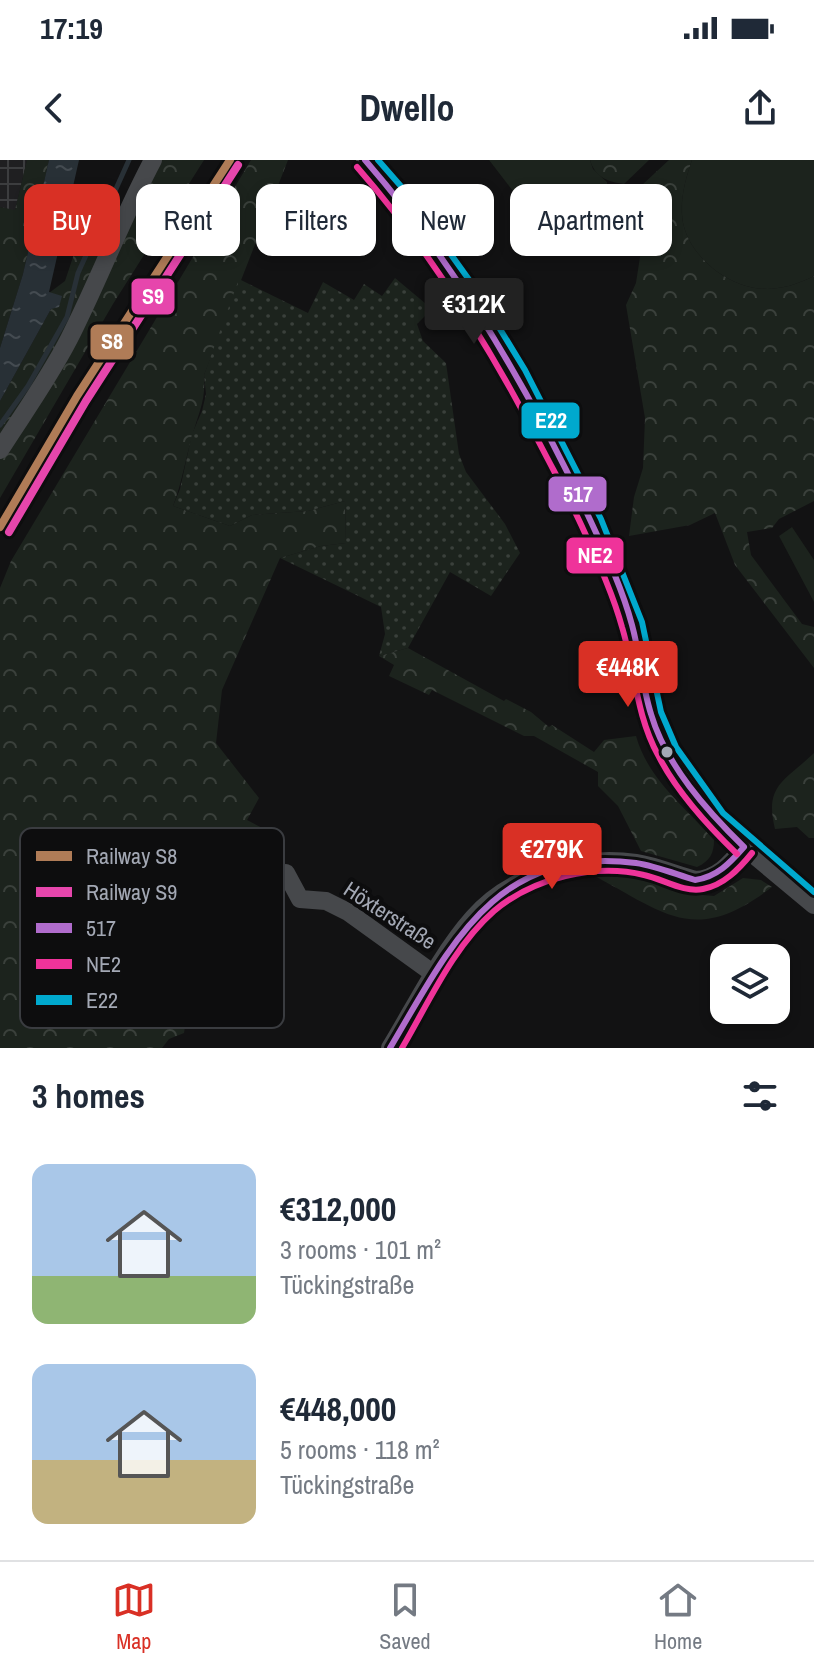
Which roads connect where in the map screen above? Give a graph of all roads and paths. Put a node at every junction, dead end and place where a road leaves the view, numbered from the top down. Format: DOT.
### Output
graph roads {
  1 [pos="153,160"];
  2 [pos="365,160"];
  3 [pos="0,450"];
  4 [pos="744,847"];
  5 [pos="286,873"];
  6 [pos="814,905"];
  7 [pos="434,974"];
  8 [pos="390,1048"];
  1 -- 3 [label="street"];
  2 -- 4 [label="street"];
  4 -- 6 [label="street"];
  4 -- 7 [label="street, Höxterstraße"];
  5 -- 7 [label="street, Höxterstraße"];
  7 -- 8 [label="street, Höxterstraße"];
}
